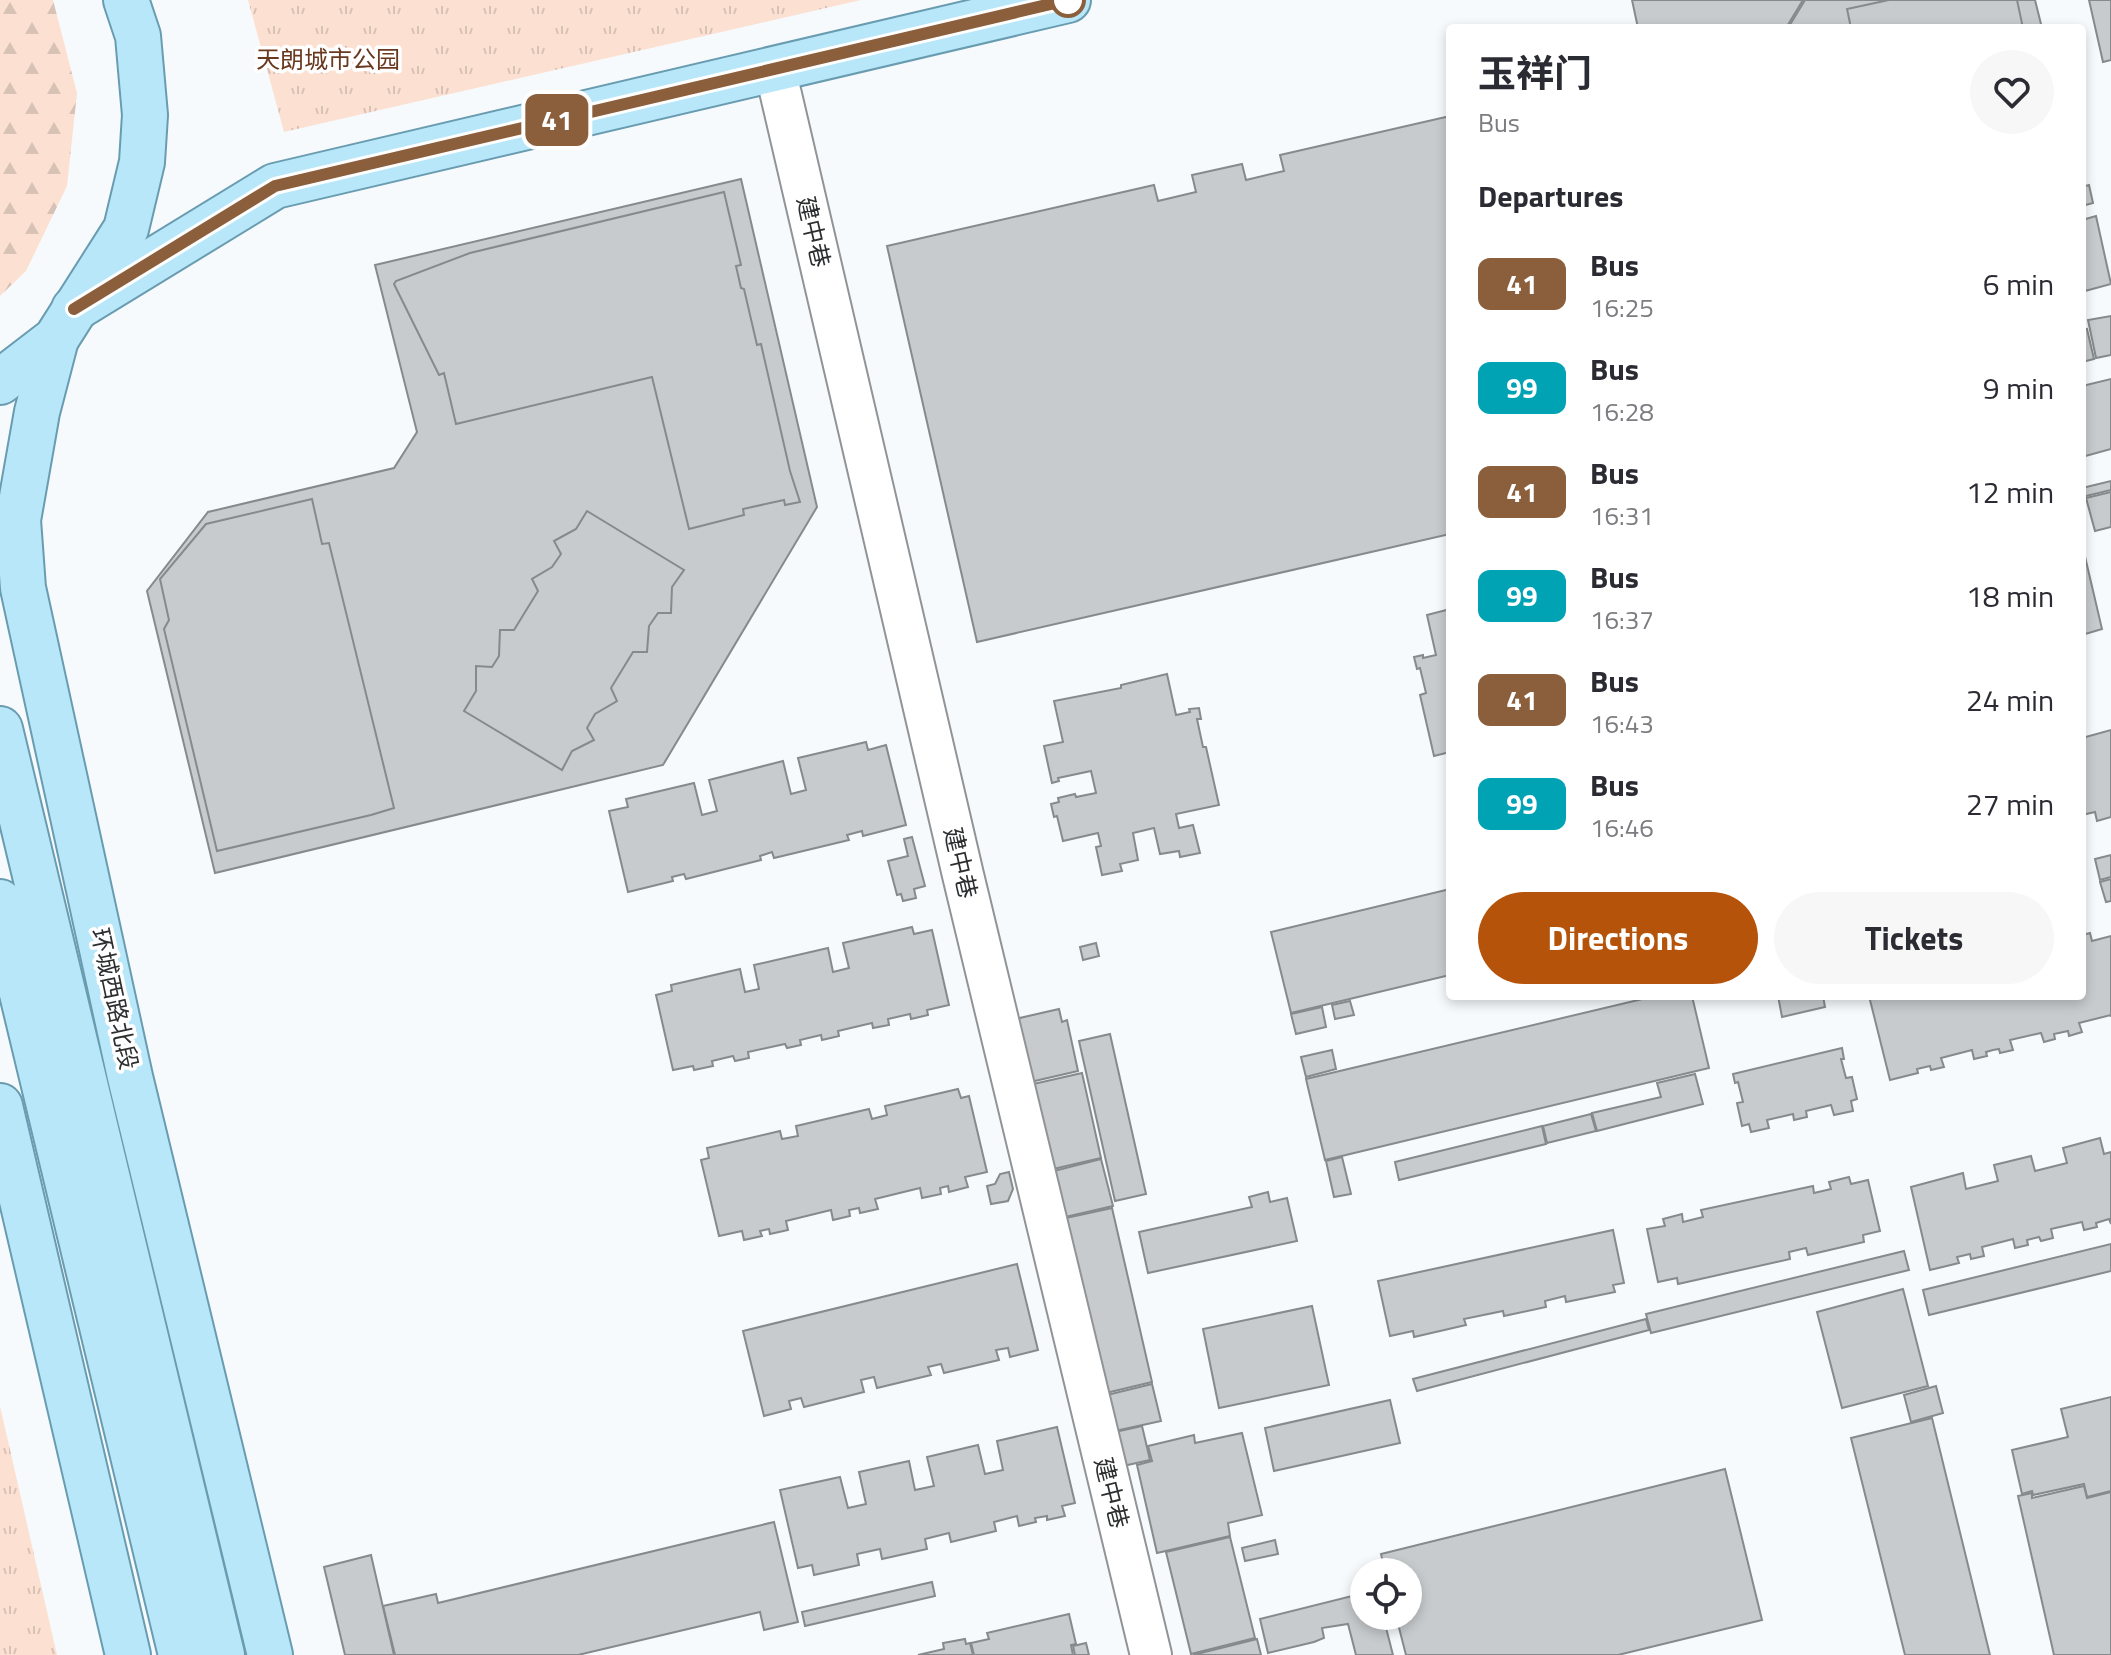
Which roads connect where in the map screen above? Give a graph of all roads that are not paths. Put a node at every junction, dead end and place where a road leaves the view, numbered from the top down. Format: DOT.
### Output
graph roads {
  1 [pos="126,0"];
  2 [pos="1068,0"];
  3 [pos="775,69"];
  4 [pos="65,324"];
  5 [pos="0,382"];
  6 [pos="12,573"];
  7 [pos="0,729"];
  8 [pos="0,902"];
  9 [pos="0,1106"];
  10 [pos="128,1655"];
  11 [pos="181,1655"];
  12 [pos="222,1655"];
  13 [pos="270,1655"];
  14 [pos="1151,1655"];
  1 -- 4 [label="main road"];
  2 -- 3 [label="main road"];
  3 -- 4 [label="main road"];
  3 -- 14 [label="street, 建中巷"];
  4 -- 5 [label="main road"];
  4 -- 6 [label="main road, 环城西路北段"];
  6 -- 13 [label="main road, 环城西路北段"];
  7 -- 12 [label="main road, 环城西路北段"];
  8 -- 11 [label="main road"];
  9 -- 10 [label="main road"];
}
